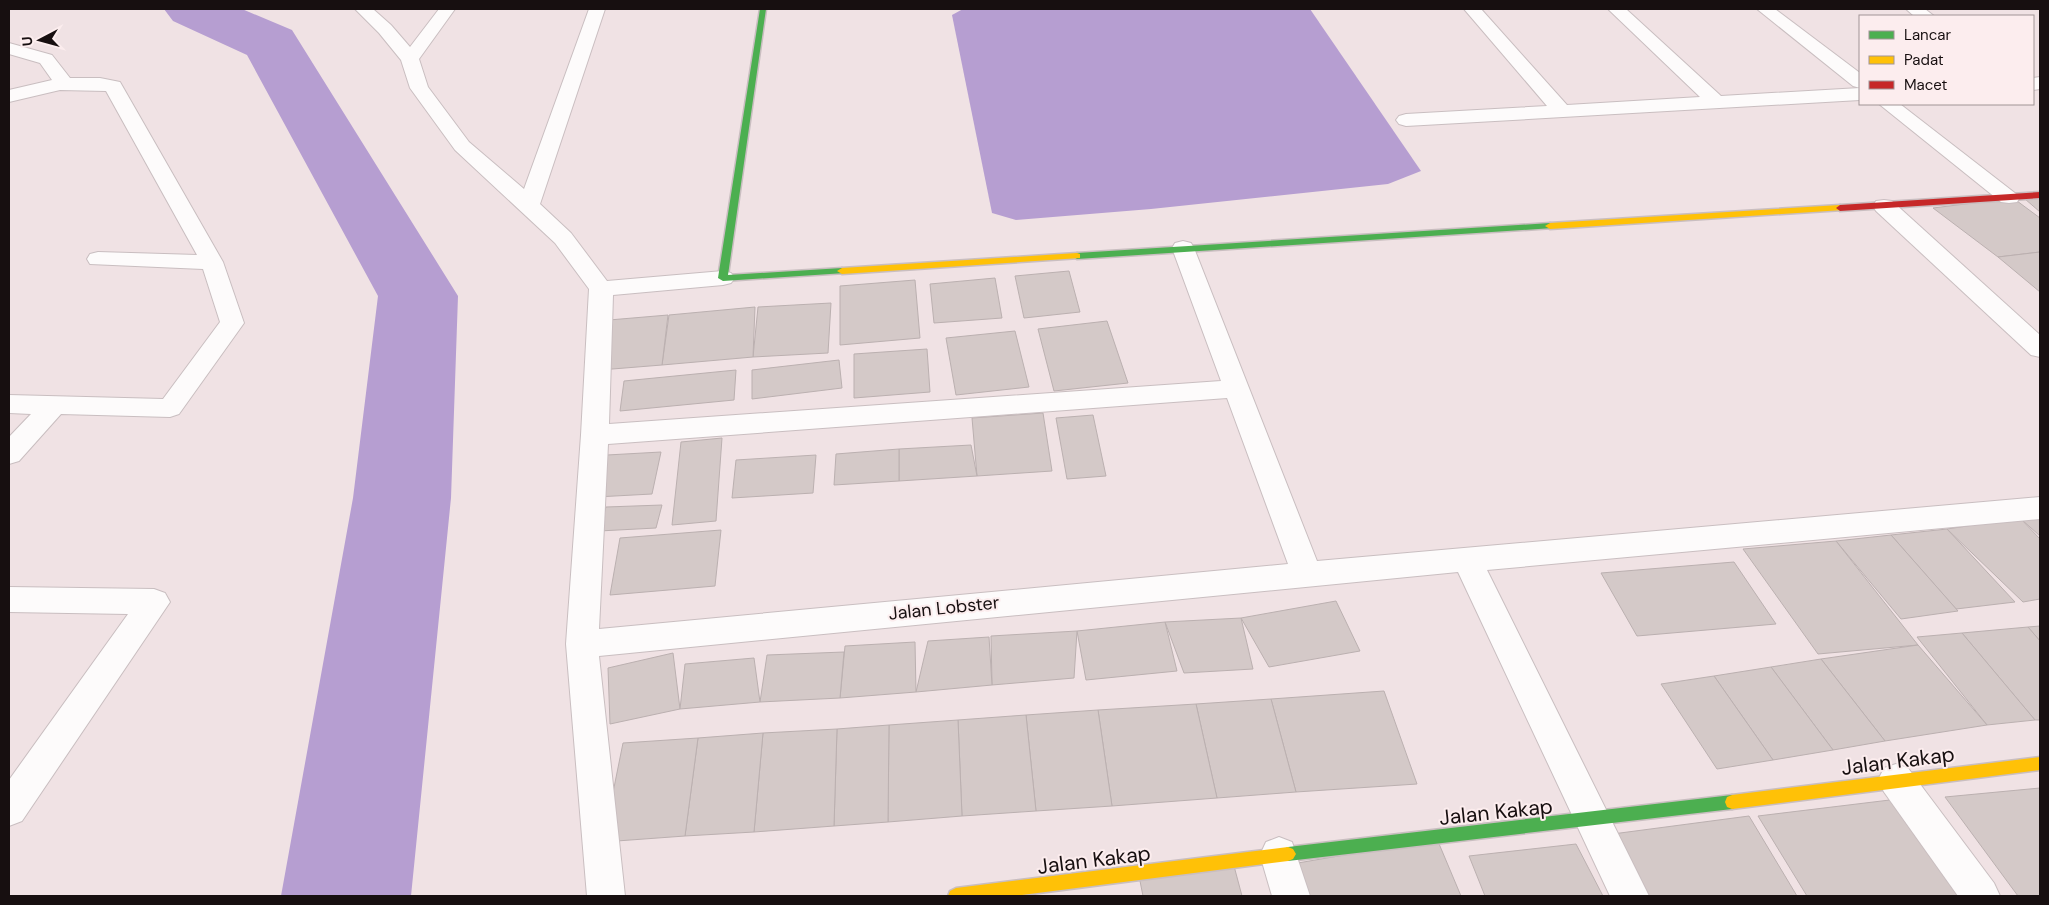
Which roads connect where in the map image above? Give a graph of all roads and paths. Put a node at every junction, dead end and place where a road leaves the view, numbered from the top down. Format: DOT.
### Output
graph roads {
  1 [pos="363,9"];
  2 [pos="447,9"];
  3 [pos="597,9"];
  4 [pos="764,9"];
  5 [pos="1472,9"];
  6 [pos="1616,9"];
  7 [pos="1765,9"];
  8 [pos="9,48"];
  9 [pos="410,58"];
  10 [pos="1859,81"];
  11 [pos="64,83"];
  12 [pos="1859,94"];
  13 [pos="9,96"];
  14 [pos="1716,102"];
  15 [pos="1889,105"];
  16 [pos="1562,111"];
  17 [pos="1406,120"];
  18 [pos="2040,195"];
  19 [pos="2009,197"];
  20 [pos="529,205"];
  21 [pos="1884,206"];
  22 [pos="1183,248"];
  23 [pos="98,259"];
  24 [pos="212,262"];
  25 [pos="723,278"];
  26 [pos="601,289"];
  27 [pos="2036,341"];
  28 [pos="1235,389"];
  29 [pos="9,404"];
  30 [pos="54,405"];
  31 [pos="595,435"];
  32 [pos="9,454"];
  33 [pos="2040,508"];
  34 [pos="1468,561"];
  35 [pos="1307,574"];
  36 [pos="9,599"];
  37 [pos="582,644"];
  38 [pos="2040,763"];
  39 [pos="1896,780"];
  40 [pos="9,809"];
  41 [pos="1591,820"];
  42 [pos="1279,855"];
  43 [pos="971,895"];
  44 [pos="606,896"];
  45 [pos="956,896"];
  46 [pos="1291,896"];
  47 [pos="1630,896"];
  48 [pos="1981,896"];
  1 -- 9 [label="street"];
  2 -- 9 [label="street"];
  3 -- 20 [label="street"];
  4 -- 25 [label="street"];
  5 -- 16 [label="street"];
  6 -- 14 [label="street"];
  7 -- 10 [label="street"];
  8 -- 11 [label="street"];
  9 -- 20 [label="street"];
  11 -- 13 [label="street"];
  11 -- 24 [label="street"];
  12 -- 14 [label="street"];
  14 -- 16 [label="street"];
  15 -- 19 [label="street"];
  16 -- 17 [label="street"];
  18 -- 19 [label="street"];
  19 -- 21 [label="street"];
  20 -- 26 [label="street"];
  21 -- 22 [label="street"];
  21 -- 27 [label="street"];
  22 -- 25 [label="street"];
  22 -- 28 [label="street"];
  23 -- 24 [label="street"];
  24 -- 30 [label="street"];
  25 -- 26 [label="street"];
  26 -- 31 [label="street"];
  28 -- 31 [label="street"];
  28 -- 35 [label="street"];
  29 -- 30 [label="street"];
  30 -- 32 [label="street"];
  31 -- 37 [label="street"];
  33 -- 34 [label="street, Jalan Lobster"];
  34 -- 35 [label="street, Jalan Lobster"];
  34 -- 41 [label="street"];
  35 -- 37 [label="street, Jalan Lobster"];
  36 -- 40 [label="street"];
  37 -- 44 [label="street"];
  38 -- 39 [label="street, Jalan Kakap"];
  39 -- 41 [label="street, Jalan Kakap"];
  39 -- 48 [label="street"];
  41 -- 42 [label="street, Jalan Kakap"];
  41 -- 47 [label="street"];
  42 -- 43 [label="street, Jalan Kakap"];
  42 -- 46 [label="street"];
  43 -- 45 [label="street, Jalan Kakap"];
}
